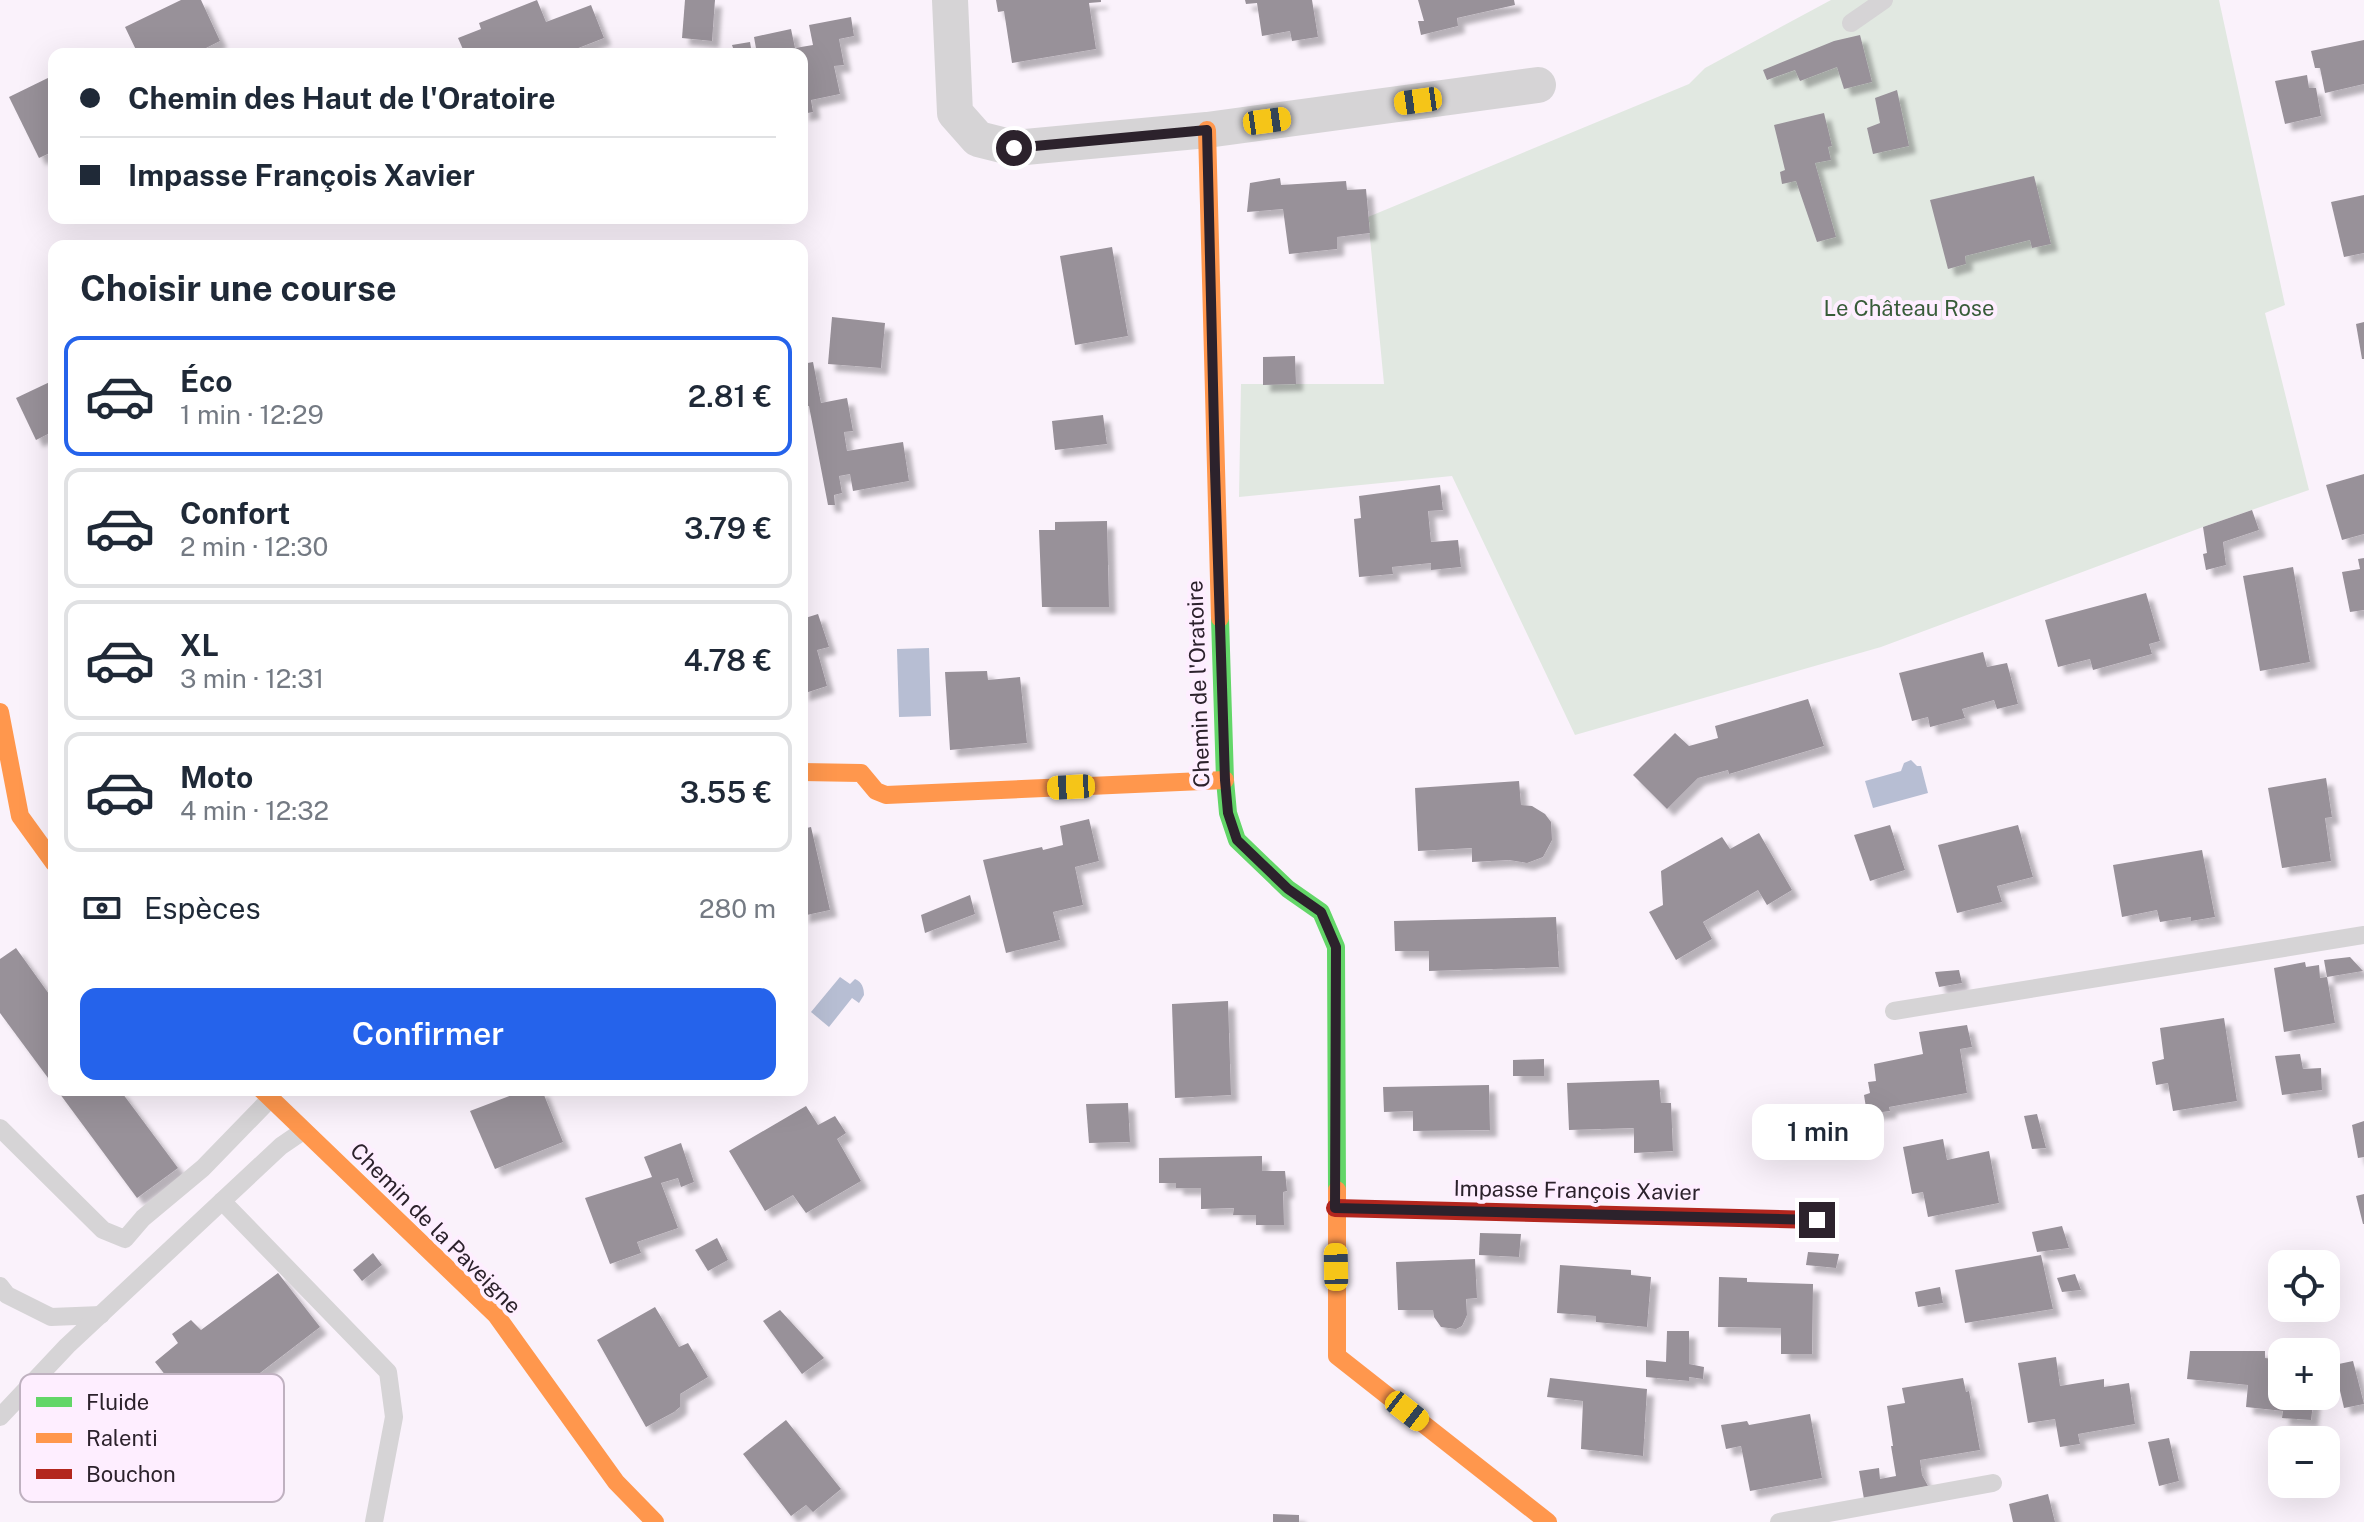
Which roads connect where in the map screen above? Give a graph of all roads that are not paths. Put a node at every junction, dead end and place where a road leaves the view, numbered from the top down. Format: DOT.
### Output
graph roads {
  1 [pos="950,0"];
  2 [pos="1884,0"];
  3 [pos="1851,23"];
  4 [pos="1538,85"];
  5 [pos="1207,130"];
  6 [pos="0,712"];
  7 [pos="808,772"];
  8 [pos="1225,780"];
  9 [pos="48,855"];
  10 [pos="2364,935"];
  11 [pos="1894,1011"];
  12 [pos="264,1096"];
  13 [pos="268,1096"];
  14 [pos="0,1128"];
  15 [pos="303,1131"];
  16 [pos="222,1201"];
  17 [pos="1335,1208"];
  18 [pos="1817,1220"];
  19 [pos="0,1286"];
  20 [pos="101,1315"];
  21 [pos="41,1374"];
  22 [pos="20,1396"];
  23 [pos="0,1417"];
  24 [pos="1993,1483"];
  25 [pos="374,1522"];
  26 [pos="655,1522"];
  27 [pos="1548,1522"];
  28 [pos="1779,1522"];
  1 -- 5 [label="street"];
  2 -- 3 [label="lane"];
  4 -- 5 [label="street"];
  5 -- 8 [label="street, Chemin de l'Oratoire"];
  6 -- 9 [label="street"];
  7 -- 8 [label="street"];
  8 -- 17 [label="street, Chemin de l'Oratoire"];
  10 -- 11 [label="lane"];
  12 -- 14 [label="lane"];
  13 -- 15 [label="street, Chemin de la Paveigne"];
  15 -- 16 [label="lane"];
  15 -- 26 [label="street, Chemin de la Paveigne"];
  16 -- 20 [label="lane"];
  16 -- 25 [label="lane"];
  17 -- 18 [label="street, Impasse François Xavier"];
  17 -- 27 [label="street, Chemin de l'Oratoire"];
  19 -- 20 [label="lane"];
  20 -- 21 [label="lane"];
  22 -- 23 [label="lane"];
  24 -- 28 [label="lane"];
}
